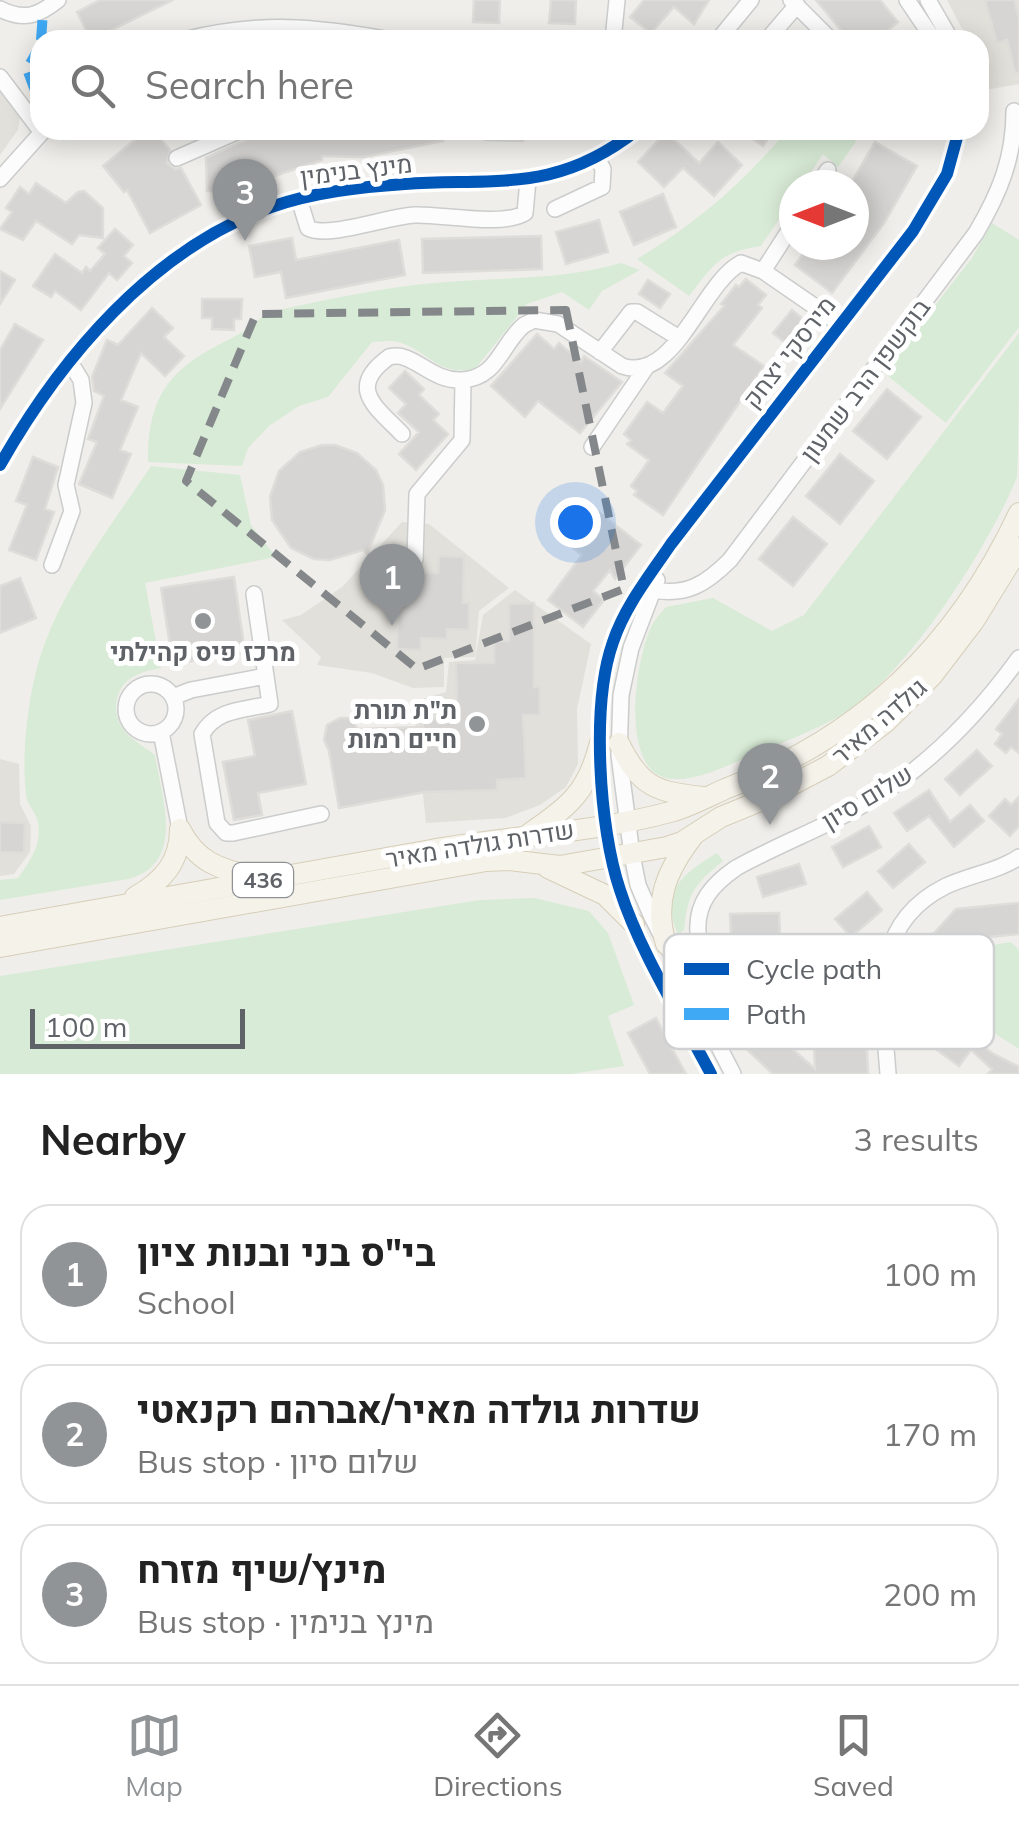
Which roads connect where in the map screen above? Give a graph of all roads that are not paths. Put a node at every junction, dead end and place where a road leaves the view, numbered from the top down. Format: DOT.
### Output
graph roads {
  1 [pos="58,0"];
  2 [pos="617,0"];
  3 [pos="751,0"];
  4 [pos="907,0"];
  5 [pos="928,0"];
  6 [pos="794,2"];
  7 [pos="0,8"];
  8 [pos="230,30"];
  9 [pos="332,30"];
  10 [pos="614,30"];
  11 [pos="726,30"];
  12 [pos="774,30"];
  13 [pos="821,30"];
  14 [pos="927,30"];
  15 [pos="945,30"];
  16 [pos="0,77"];
  17 [pos="1014,111"];
  18 [pos="30,116"];
  19 [pos="33,140"];
  20 [pos="218,140"];
  21 [pos="621,140"];
  22 [pos="957,140"];
  23 [pos="596,156"];
  24 [pos="176,158"];
  25 [pos="0,179"];
  26 [pos="528,180"];
  27 [pos="299,199"];
  28 [pos="556,209"];
  29 [pos="779,246"];
  30 [pos="763,271"];
  31 [pos="840,324"];
  32 [pos="679,338"];
  33 [pos="600,352"];
  34 [pos="70,362"];
  35 [pos="647,366"];
  36 [pos="463,380"];
  37 [pos="402,434"];
  38 [pos="592,447"];
  39 [pos="0,465"];
  40 [pos="1019,512"];
  41 [pos="672,544"];
  42 [pos="1019,548"];
  43 [pos="415,559"];
  44 [pos="52,565"];
  45 [pos="652,590"];
  46 [pos="254,594"];
  47 [pos="1019,658"];
  48 [pos="266,676"];
  49 [pos="174,698"];
  50 [pos="161,732"];
  51 [pos="609,744"];
  52 [pos="705,797"];
  53 [pos="321,814"];
  54 [pos="617,823"];
  55 [pos="180,828"];
  56 [pos="527,835"];
  57 [pos="694,835"];
  58 [pos="622,857"];
  59 [pos="1017,863"];
  60 [pos="542,866"];
  61 [pos="270,879"];
  62 [pos="116,906"];
  63 [pos="634,924"];
  64 [pos="0,927"];
  65 [pos="699,934"];
  66 [pos="897,934"];
  67 [pos="664,938"];
  68 [pos="664,940"];
  69 [pos="0,947"];
  70 [pos="664,982"];
  71 [pos="698,1049"];
  72 [pos="720,1049"];
  73 [pos="886,1049"];
  74 [pos="711,1074"];
  75 [pos="733,1074"];
  76 [pos="888,1074"];
  1 -- 7 [label="street"];
  2 -- 10 [label="street"];
  3 -- 11 [label="street"];
  4 -- 14 [label="street"];
  5 -- 15 [label="street"];
  6 -- 12 [label="street"];
  6 -- 13 [label="street"];
  8 -- 9 [label="street"];
  16 -- 18 [label="street"];
  17 -- 45 [label="street, בוקשפן הרב שמעון"];
  19 -- 25 [label="street"];
  20 -- 24 [label="street"];
  21 -- 23 [label="street, מינץ בנימין"];
  22 -- 31 [label="street, מירסקי יצחק"];
  23 -- 26 [label="street, מינץ בנימין"];
  23 -- 28 [label="street"];
  26 -- 27 [label="street, מינץ בנימין"];
  26 -- 27 [label="street"];
  27 -- 34 [label="street, מינץ בנימין"];
  29 -- 30 [label="street"];
  30 -- 31 [label="street"];
  30 -- 32 [label="street"];
  31 -- 41 [label="street, מירסקי יצחק"];
  32 -- 33 [label="street"];
  32 -- 35 [label="street"];
  33 -- 35 [label="street"];
  33 -- 36 [label="street"];
  34 -- 39 [label="street, מינץ בנימין"];
  34 -- 44 [label="street"];
  35 -- 38 [label="street"];
  36 -- 37 [label="street"];
  36 -- 43 [label="street"];
  40 -- 52 [label="main road, שדרות גולדה מאיר / 436"];
  41 -- 45 [label="street"];
  41 -- 51 [label="street"];
  42 -- 57 [label="main road, גולדה מאיר / 436"];
  45 -- 51 [label="street"];
  46 -- 48 [label="street"];
  47 -- 65 [label="street, שלום סיון"];
  48 -- 49 [label="street"];
  48 -- 53 [label="street"];
  49 -- 50 [label="street"];
  49 -- 50 [label="street"];
  50 -- 55 [label="street"];
  51 -- 52 [label="main road"];
  51 -- 54 [label="street"];
  51 -- 56 [label="main road"];
  52 -- 54 [label="main road, שדרות גולדה מאיר / 436"];
  54 -- 56 [label="main road, שדרות גולדה מאיר / 436"];
  54 -- 58 [label="street"];
  55 -- 61 [label="main road"];
  55 -- 62 [label="main road"];
  56 -- 61 [label="main road, שדרות גולדה מאיר / 436"];
  57 -- 58 [label="main road, גולדה מאיר / 436"];
  57 -- 67 [label="main road"];
  58 -- 60 [label="main road, שדרות גולדה מאיר / 436"];
  58 -- 63 [label="street"];
  58 -- 68 [label="street"];
  59 -- 66 [label="street"];
  60 -- 63 [label="main road"];
  60 -- 69 [label="main road, שדרות גולדה מאיר / 436"];
  61 -- 62 [label="main road, שדרות גולדה מאיר / 436"];
  62 -- 64 [label="main road, שדרות גולדה מאיר / 436"];
  63 -- 70 [label="street"];
  71 -- 74 [label="street"];
  72 -- 75 [label="street"];
  73 -- 76 [label="street"];
}
